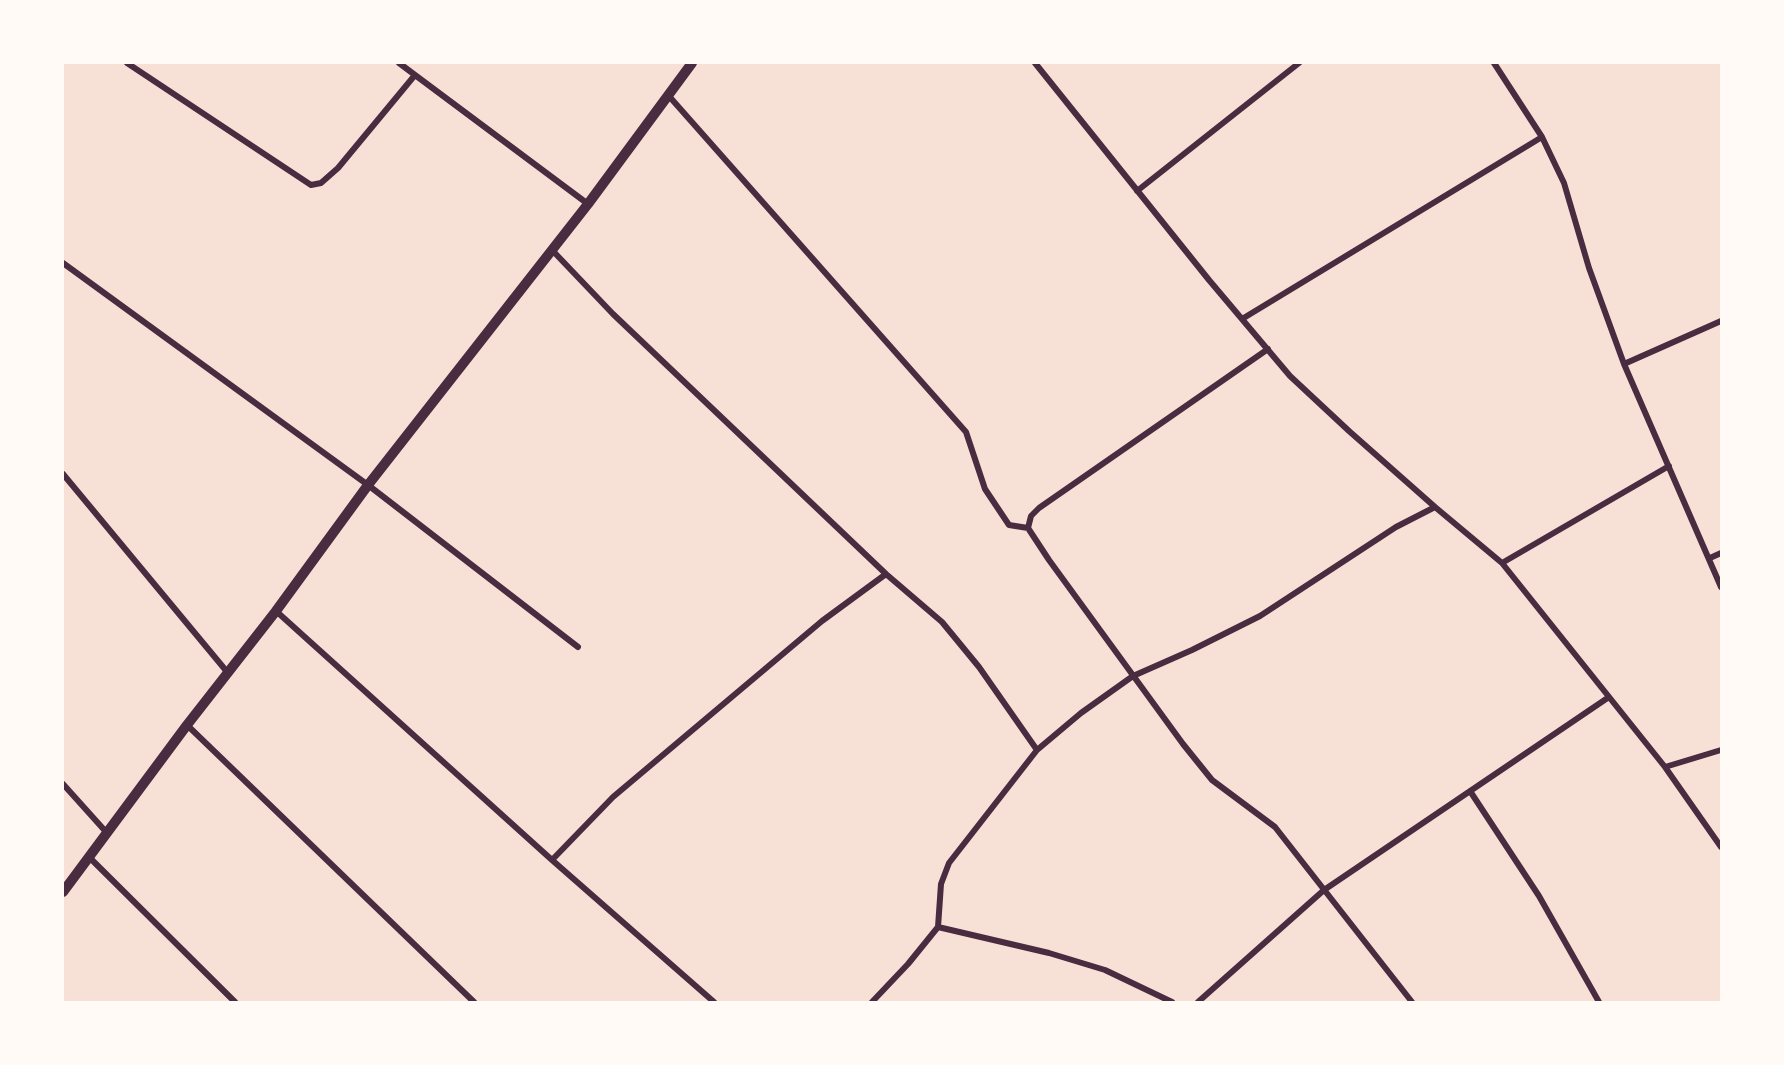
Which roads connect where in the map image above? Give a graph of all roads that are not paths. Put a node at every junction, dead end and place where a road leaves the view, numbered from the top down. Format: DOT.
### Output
graph roads {
  1 [pos="127,63"];
  2 [pos="399,63"];
  3 [pos="692,63"];
  4 [pos="1035,63"];
  5 [pos="1299,63"];
  6 [pos="1494,63"];
  7 [pos="415,75"];
  8 [pos="668,95"];
  9 [pos="1542,137"];
  10 [pos="1137,191"];
  11 [pos="588,204"];
  12 [pos="552,250"];
  13 [pos="63,264"];
  14 [pos="1242,319"];
  15 [pos="1721,321"];
  16 [pos="1268,349"];
  17 [pos="1624,364"];
  18 [pos="1669,466"];
  19 [pos="63,474"];
  20 [pos="368,485"];
  21 [pos="1435,507"];
  22 [pos="1028,528"];
  23 [pos="1721,553"];
  24 [pos="1710,558"];
  25 [pos="1502,562"];
  26 [pos="886,574"];
  27 [pos="1721,586"];
  28 [pos="276,611"];
  29 [pos="578,646"];
  30 [pos="228,673"];
  31 [pos="1133,676"];
  32 [pos="1609,697"];
  33 [pos="188,725"];
  34 [pos="1037,750"];
  35 [pos="1721,750"];
  36 [pos="1665,766"];
  37 [pos="63,784"];
  38 [pos="1470,791"];
  39 [pos="108,833"];
  40 [pos="1721,847"];
  41 [pos="90,858"];
  42 [pos="552,860"];
  43 [pos="1324,890"];
  44 [pos="63,892"];
  45 [pos="938,927"];
  46 [pos="235,1002"];
  47 [pos="474,1002"];
  48 [pos="714,1002"];
  49 [pos="872,1002"];
  50 [pos="1172,1002"];
  51 [pos="1198,1002"];
  52 [pos="1412,1002"];
  53 [pos="1599,1002"];
  1 -- 7 [label="street"];
  2 -- 7 [label="street"];
  3 -- 8 [label="street"];
  4 -- 10 [label="street"];
  5 -- 10 [label="street"];
  6 -- 9 [label="street"];
  7 -- 11 [label="street"];
  8 -- 11 [label="street"];
  8 -- 22 [label="street"];
  9 -- 14 [label="street"];
  9 -- 17 [label="street"];
  10 -- 14 [label="street"];
  11 -- 12 [label="street"];
  12 -- 20 [label="street"];
  12 -- 26 [label="street"];
  13 -- 20 [label="street"];
  14 -- 16 [label="street"];
  15 -- 17 [label="street"];
  16 -- 21 [label="street"];
  16 -- 22 [label="street"];
  17 -- 18 [label="street"];
  18 -- 24 [label="street"];
  18 -- 25 [label="street"];
  19 -- 30 [label="street"];
  20 -- 28 [label="street"];
  20 -- 29 [label="street"];
  21 -- 25 [label="street"];
  21 -- 31 [label="street"];
  22 -- 31 [label="street"];
  23 -- 24 [label="street"];
  24 -- 27 [label="street"];
  25 -- 32 [label="street"];
  26 -- 34 [label="street"];
  26 -- 42 [label="street"];
  28 -- 30 [label="street"];
  28 -- 42 [label="street"];
  30 -- 33 [label="street"];
  31 -- 34 [label="street"];
  31 -- 43 [label="street"];
  32 -- 36 [label="street"];
  32 -- 38 [label="street"];
  33 -- 39 [label="street"];
  33 -- 47 [label="street"];
  34 -- 45 [label="street"];
  35 -- 36 [label="street"];
  36 -- 40 [label="street"];
  37 -- 39 [label="street"];
  38 -- 43 [label="street"];
  38 -- 53 [label="street"];
  39 -- 41 [label="street"];
  41 -- 44 [label="street"];
  41 -- 46 [label="street"];
  42 -- 48 [label="street"];
  43 -- 51 [label="street"];
  43 -- 52 [label="street"];
  45 -- 49 [label="street"];
  45 -- 50 [label="street"];
}
